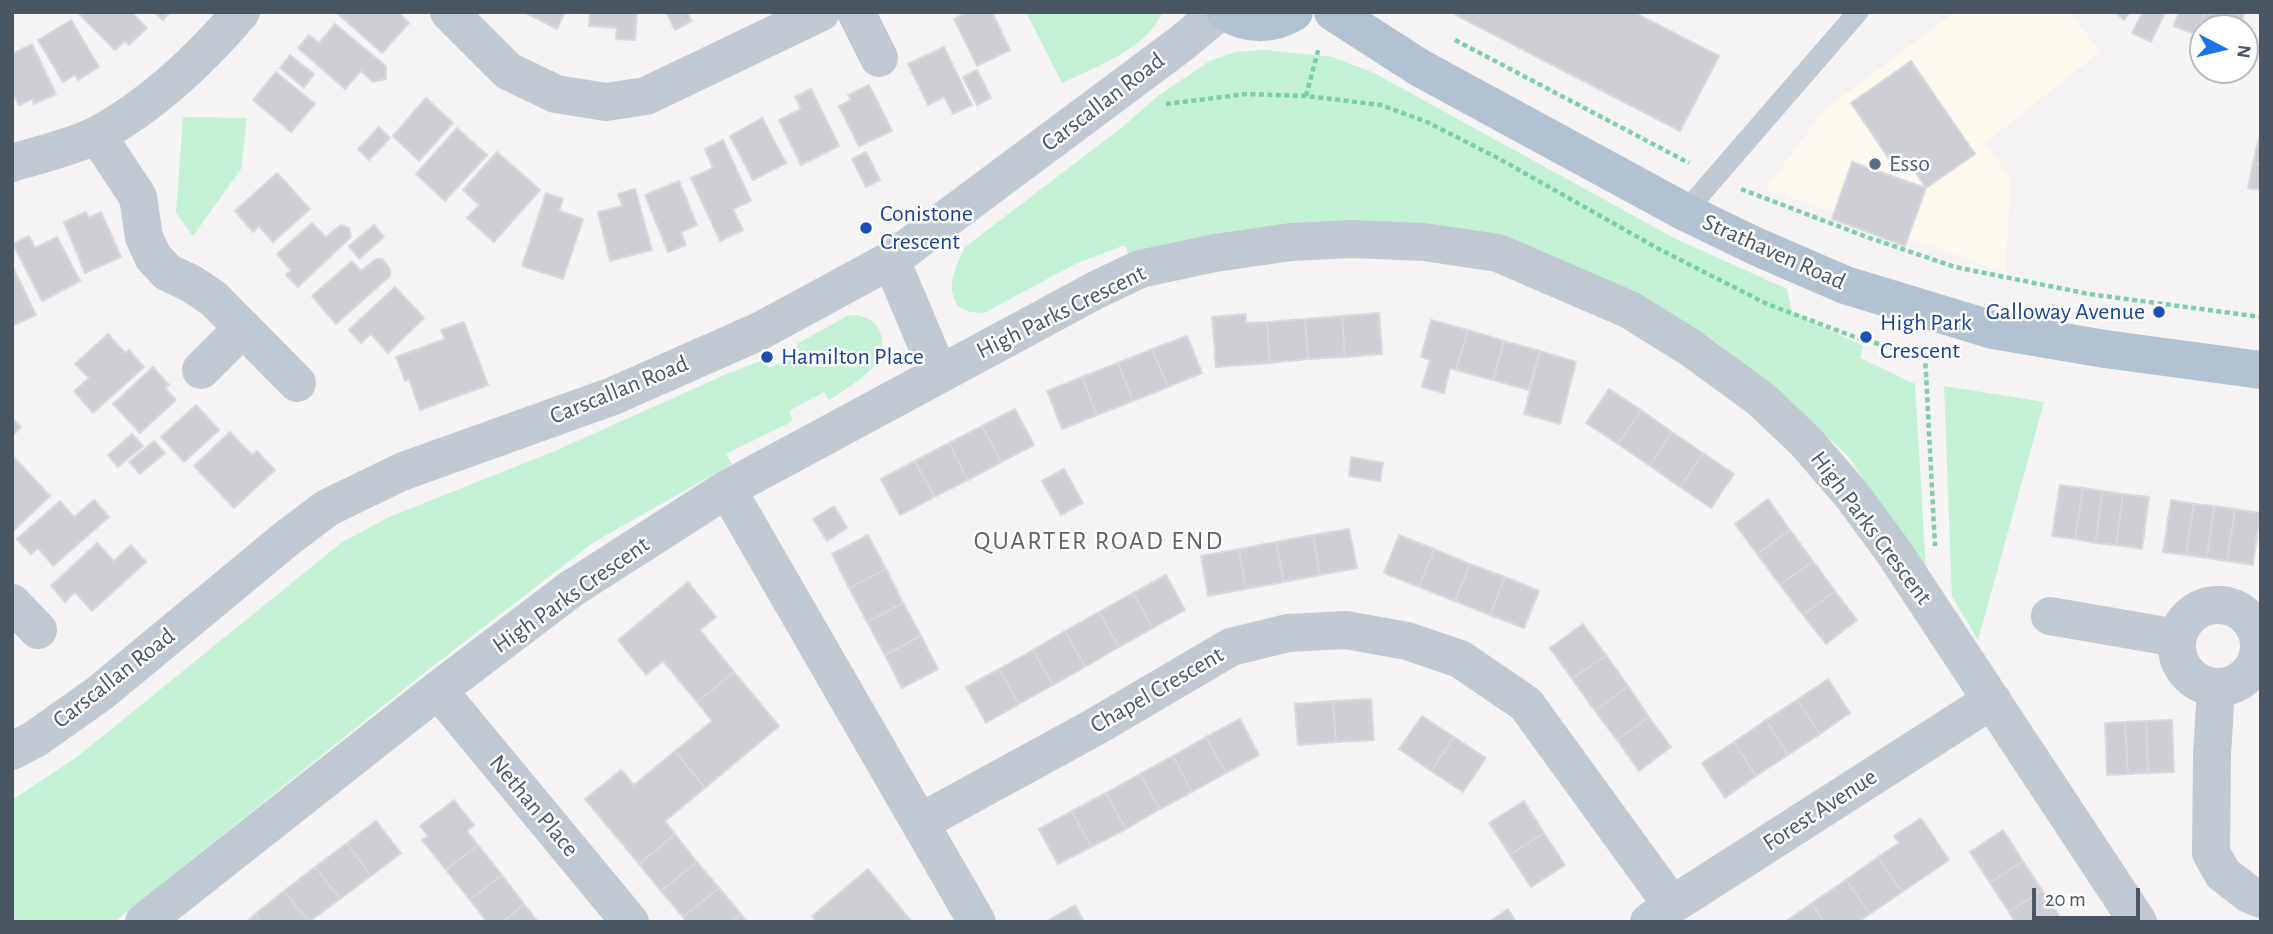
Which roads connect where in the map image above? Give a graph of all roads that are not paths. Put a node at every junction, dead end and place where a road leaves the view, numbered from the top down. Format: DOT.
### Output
graph roads {
  1 [pos="241,12"];
  2 [pos="450,12"];
  3 [pos="821,12"];
  4 [pos="856,12"];
  5 [pos="1219,12"];
  6 [pos="1225,12"];
  7 [pos="1858,12"];
  8 [pos="1316,20"];
  9 [pos="879,58"];
  10 [pos="97,135"];
  11 [pos="12,163"];
  12 [pos="1685,212"];
  13 [pos="891,260"];
  14 [pos="243,328"];
  15 [pos="201,370"];
  16 [pos="2261,370"];
  17 [pos="939,374"];
  18 [pos="297,383"];
  19 [pos="727,489"];
  20 [pos="12,603"];
  21 [pos="2050,616"];
  22 [pos="38,630"];
  23 [pos="2260,637"];
  24 [pos="2177,638"];
  25 [pos="2216,688"];
  26 [pos="438,691"];
  27 [pos="1992,700"];
  28 [pos="12,751"];
  29 [pos="921,822"];
  30 [pos="2261,899"];
  31 [pos="1660,914"];
  32 [pos="144,922"];
  33 [pos="630,922"];
  34 [pos="977,922"];
  35 [pos="2138,922"];
  1 -- 10 [label="street"];
  2 -- 3 [label="street"];
  4 -- 9 [label="street"];
  5 -- 13 [label="street, Carscallan Road"];
  6 -- 8 [label="main road"];
  7 -- 12 [label="lane"];
  8 -- 12 [label="main road, Strathaven Road"];
  10 -- 11 [label="street"];
  10 -- 14 [label="street"];
  12 -- 16 [label="main road, Strathaven Road"];
  13 -- 17 [label="street"];
  13 -- 28 [label="street, Carscallan Road"];
  14 -- 15 [label="street"];
  14 -- 18 [label="street"];
  17 -- 19 [label="street, High Parks Crescent"];
  17 -- 27 [label="street, High Parks Crescent"];
  19 -- 26 [label="street, High Parks Crescent"];
  19 -- 29 [label="street"];
  20 -- 22 [label="street"];
  21 -- 24 [label="street"];
  23 -- 24 [label="street"];
  23 -- 25 [label="street"];
  24 -- 25 [label="street"];
  25 -- 30 [label="street"];
  26 -- 32 [label="street, High Parks Crescent"];
  26 -- 33 [label="street, Nethan Place"];
  27 -- 31 [label="street, Forest Avenue"];
  27 -- 35 [label="street, High Parks Crescent"];
  29 -- 31 [label="street, Chapel Crescent"];
  29 -- 34 [label="street"];
}
